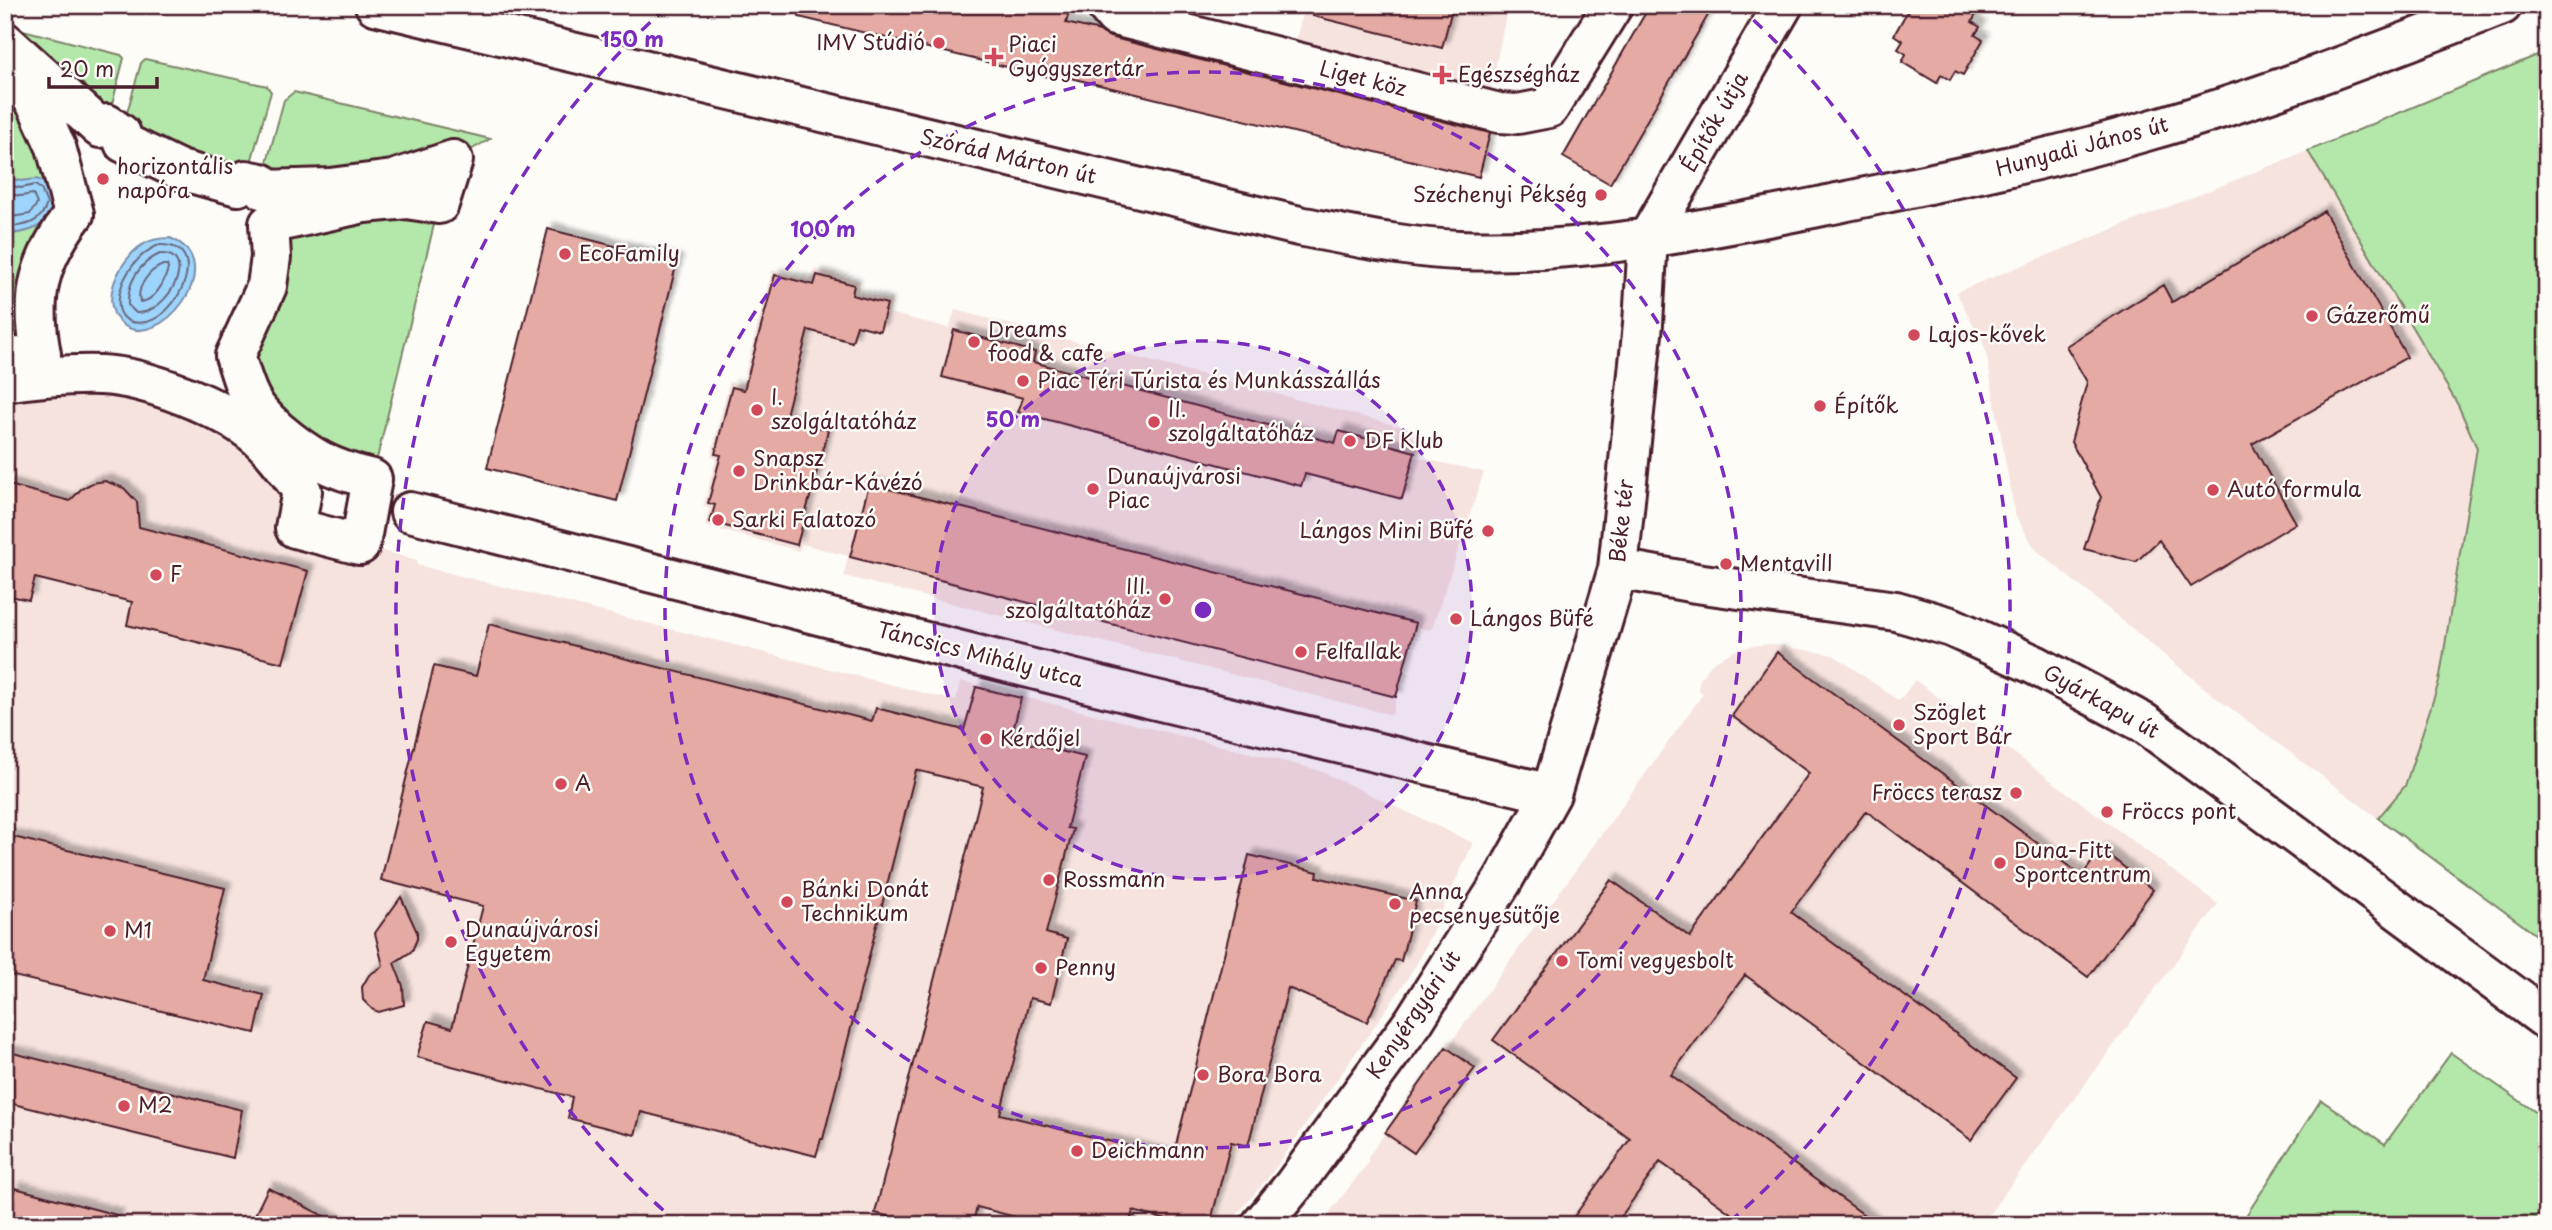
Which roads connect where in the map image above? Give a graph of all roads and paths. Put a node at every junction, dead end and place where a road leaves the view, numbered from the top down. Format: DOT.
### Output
graph roads {
  1 [pos="375,5"];
  2 [pos="1106,5"];
  3 [pos="1613,5"];
  4 [pos="1783,5"];
  5 [pos="2502,5"];
  6 [pos="5,52"];
  7 [pos="5,58"];
  8 [pos="1648,239"];
  9 [pos="5,359"];
  10 [pos="5,382"];
  11 [pos="410,512"];
  12 [pos="1618,569"];
  13 [pos="1551,794"];
  14 [pos="2547,1020"];
  15 [pos="1261,1225"];
  1 -- 8 [label="street, Szórád Márton út"];
  2 -- 3 [label="street, Liget köz"];
  4 -- 8 [label="street, Építők útja"];
  5 -- 8 [label="street, Hunyadi János út"];
  6 -- 10 [label="street"];
  7 -- 9 [label="street"];
  8 -- 12 [label="street, Béke tér"];
  11 -- 13 [label="street, Táncsics Mihály utca"];
  12 -- 13 [label="street, Béke tér"];
  12 -- 14 [label="street, Gyárkapu út"];
  13 -- 15 [label="street, Kenyérgyári út"];
}
